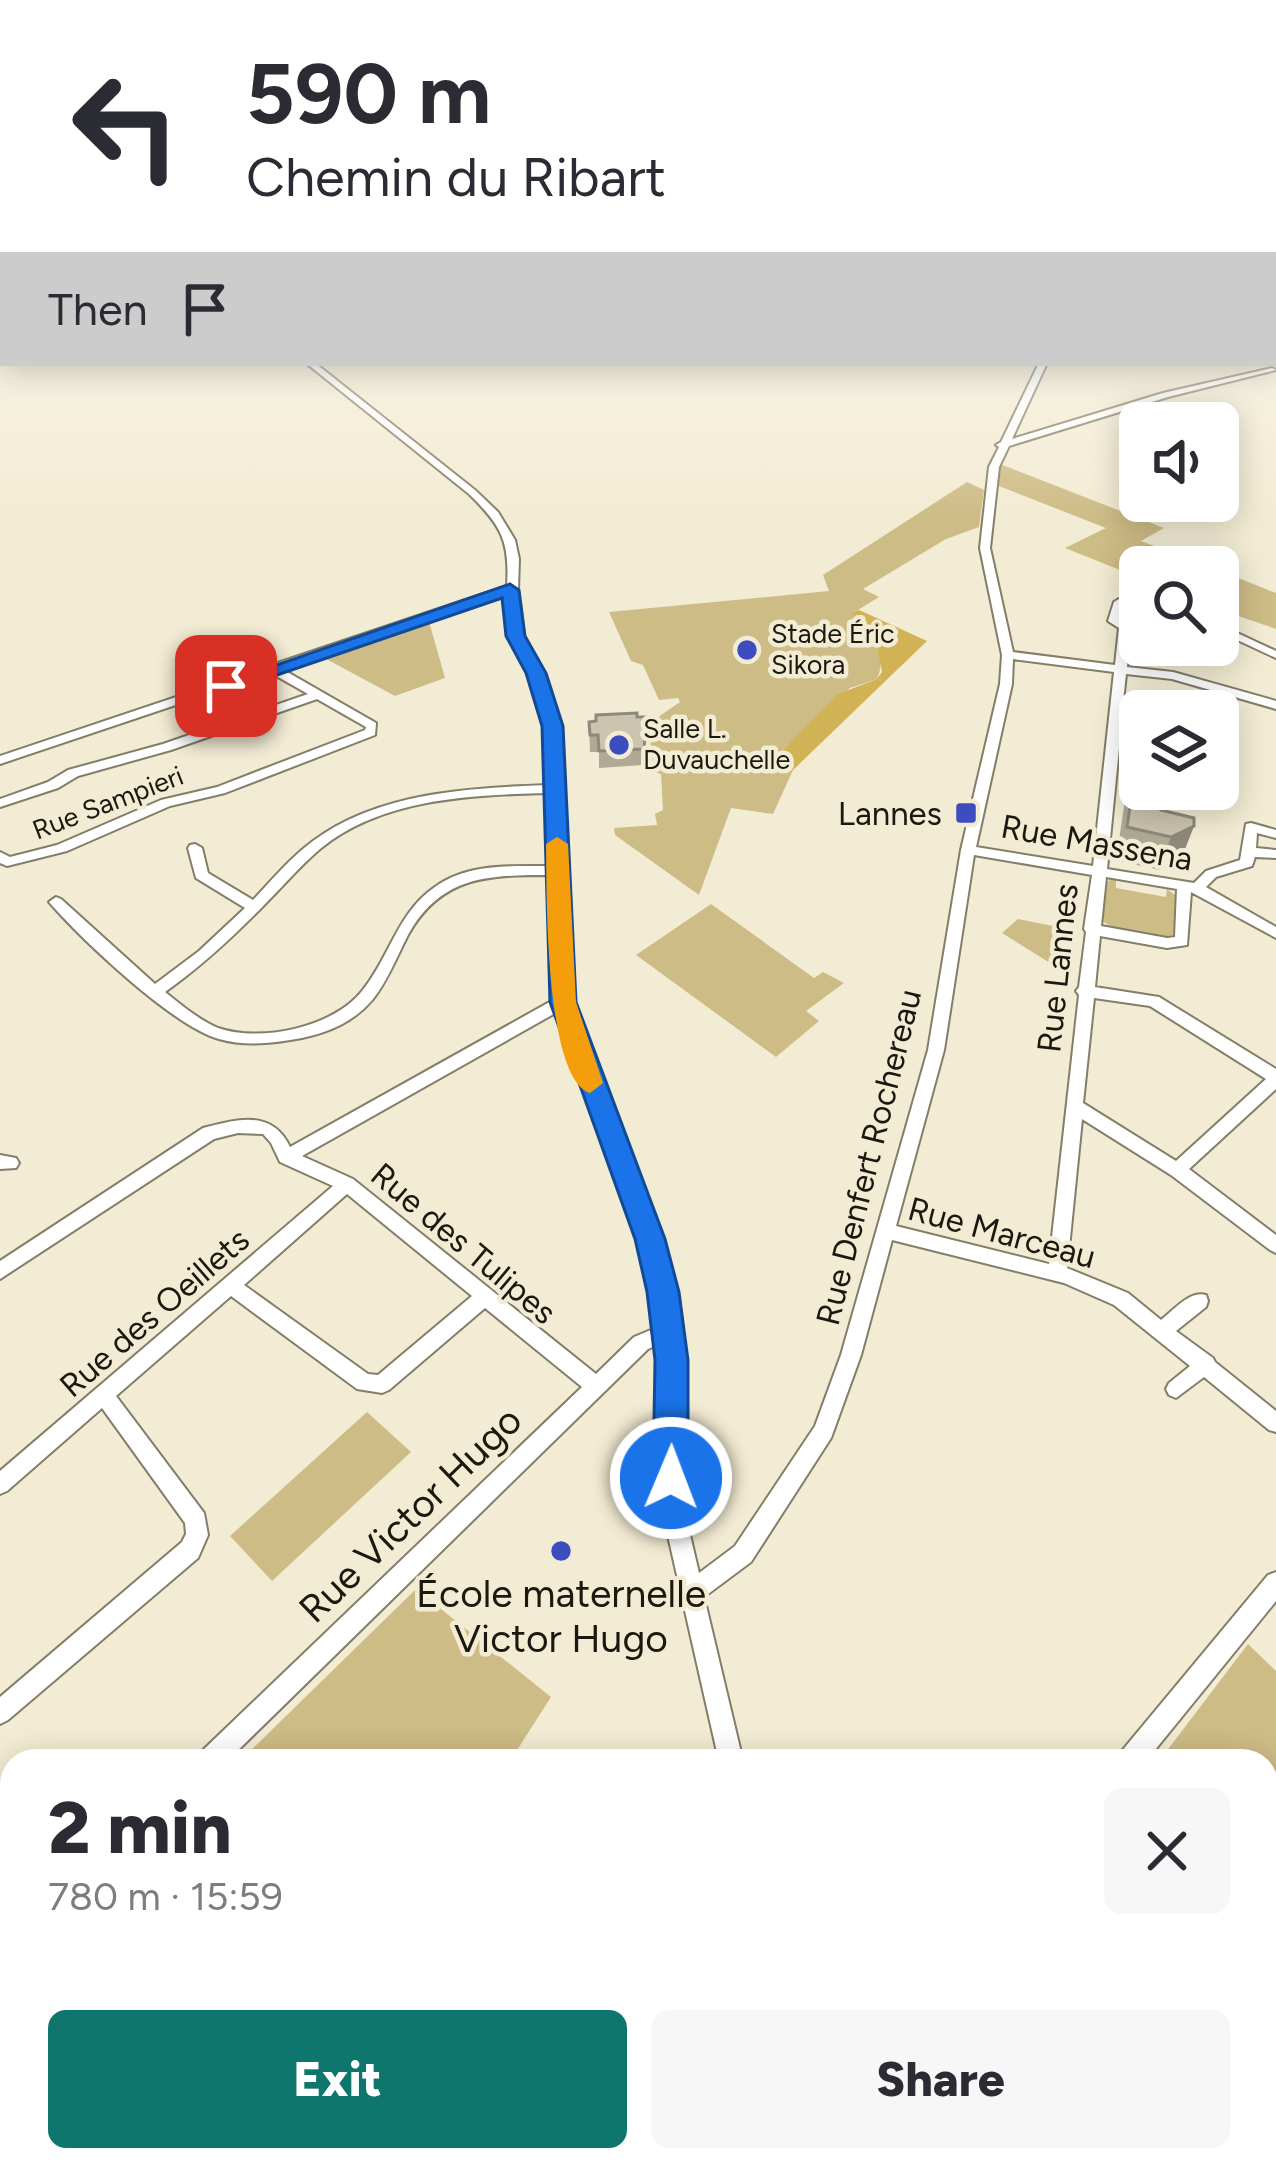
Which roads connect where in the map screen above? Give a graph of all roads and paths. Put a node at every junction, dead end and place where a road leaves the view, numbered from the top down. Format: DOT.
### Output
graph roads {
  1 [pos="314,366"];
  2 [pos="1041,366"];
  3 [pos="1273,370"];
  4 [pos="1000,445"];
  5 [pos="510,590"];
  6 [pos="1239,639"];
  7 [pos="1239,642"];
  8 [pos="1248,644"];
  9 [pos="1007,655"];
  10 [pos="1276,655"];
  11 [pos="1122,666"];
  12 [pos="273,669"];
  13 [pos="1122,670"];
  14 [pos="317,695"];
  15 [pos="1276,705"];
  16 [pos="1113,722"];
  17 [pos="1119,724"];
  18 [pos="0,760"];
  19 [pos="555,789"];
  20 [pos="0,802"];
  21 [pos="1276,834"];
  22 [pos="196,848"];
  23 [pos="968,850"];
  24 [pos="1250,852"];
  25 [pos="1276,854"];
  26 [pos="0,856"];
  27 [pos="558,870"];
  28 [pos="1097,873"];
  29 [pos="1190,888"];
  30 [pos="56,902"];
  31 [pos="254,907"];
  32 [pos="1091,928"];
  33 [pos="1276,933"];
  34 [pos="157,990"];
  35 [pos="1084,991"];
  36 [pos="563,1002"];
  37 [pos="1276,1078"];
  38 [pos="1073,1105"];
  39 [pos="286,1157"];
  40 [pos="1177,1170"];
  41 [pos="347,1184"];
  42 [pos="886,1231"];
  43 [pos="1276,1245"];
  44 [pos="0,1271"];
  45 [pos="1057,1273"];
  46 [pos="231,1286"];
  47 [pos="483,1298"];
  48 [pos="1199,1301"];
  49 [pos="1163,1330"];
  50 [pos="670,1331"];
  51 [pos="1206,1364"];
  52 [pos="597,1387"];
  53 [pos="1176,1389"];
  54 [pos="104,1395"];
  55 [pos="1276,1423"];
  56 [pos="0,1484"];
  57 [pos="1276,1583"];
  58 [pos="692,1592"];
  59 [pos="0,1712"];
  60 [pos="222,1749"];
  61 [pos="728,1749"];
  62 [pos="1140,1749"];
  1 -- 5 [label="street"];
  2 -- 4 [label="street, Rue Denfert Rochereau"];
  3 -- 4 [label="street"];
  4 -- 9 [label="street, Rue Denfert Rochereau"];
  5 -- 12 [label="street"];
  5 -- 19 [label="street"];
  6 -- 8 [label="street"];
  7 -- 8 [label="street"];
  8 -- 10 [label="street"];
  9 -- 13 [label="street"];
  9 -- 23 [label="street, Rue Denfert Rochereau"];
  11 -- 13 [label="street, Rue Lannes"];
  12 -- 14 [label="street, Rue Sampieri"];
  12 -- 18 [label="street"];
  13 -- 15 [label="street"];
  13 -- 16 [label="street, Rue Lannes"];
  14 -- 20 [label="street, Rue Sampieri"];
  14 -- 26 [label="street, Rue Sampieri"];
  16 -- 17 [label="street"];
  16 -- 28 [label="street, Rue Lannes"];
  19 -- 27 [label="street"];
  19 -- 31 [label="street"];
  21 -- 24 [label="street"];
  22 -- 31 [label="street"];
  23 -- 28 [label="street, Rue Massena"];
  23 -- 42 [label="street, Rue Denfert Rochereau"];
  24 -- 25 [label="street"];
  24 -- 29 [label="street"];
  27 -- 34 [label="street"];
  27 -- 36 [label="street"];
  28 -- 29 [label="street, Rue Massena"];
  28 -- 32 [label="street, Rue Lannes"];
  29 -- 32 [label="street"];
  29 -- 33 [label="street, Rue Massena"];
  30 -- 34 [label="street"];
  31 -- 34 [label="street"];
  32 -- 35 [label="street, Rue Lannes"];
  35 -- 37 [label="street"];
  35 -- 38 [label="street, Rue Lannes"];
  36 -- 39 [label="street"];
  36 -- 50 [label="street"];
  37 -- 40 [label="street"];
  38 -- 40 [label="street"];
  38 -- 45 [label="street, Rue Lannes"];
  39 -- 41 [label="street, Rue des Tulipes"];
  39 -- 44 [label="street, Rue des Tulipes"];
  40 -- 43 [label="street"];
  41 -- 46 [label="street, Rue des Oeillets"];
  41 -- 47 [label="street, Rue des Tulipes"];
  42 -- 45 [label="street, Rue Marceau"];
  42 -- 58 [label="street, Rue Denfert Rochereau"];
  45 -- 49 [label="street, Rue Marceau"];
  46 -- 47 [label="street"];
  46 -- 54 [label="street, Rue des Oeillets"];
  47 -- 52 [label="street, Rue des Tulipes"];
  48 -- 49 [label="street"];
  49 -- 51 [label="street, Rue Marceau"];
  50 -- 52 [label="street, Rue Victor Hugo"];
  50 -- 58 [label="street"];
  51 -- 53 [label="street"];
  51 -- 55 [label="street, Rue Marceau"];
  52 -- 60 [label="street, Rue Victor Hugo"];
  54 -- 56 [label="street, Rue des Oeillets"];
  54 -- 59 [label="street"];
  57 -- 62 [label="street"];
  58 -- 61 [label="street"];
}
